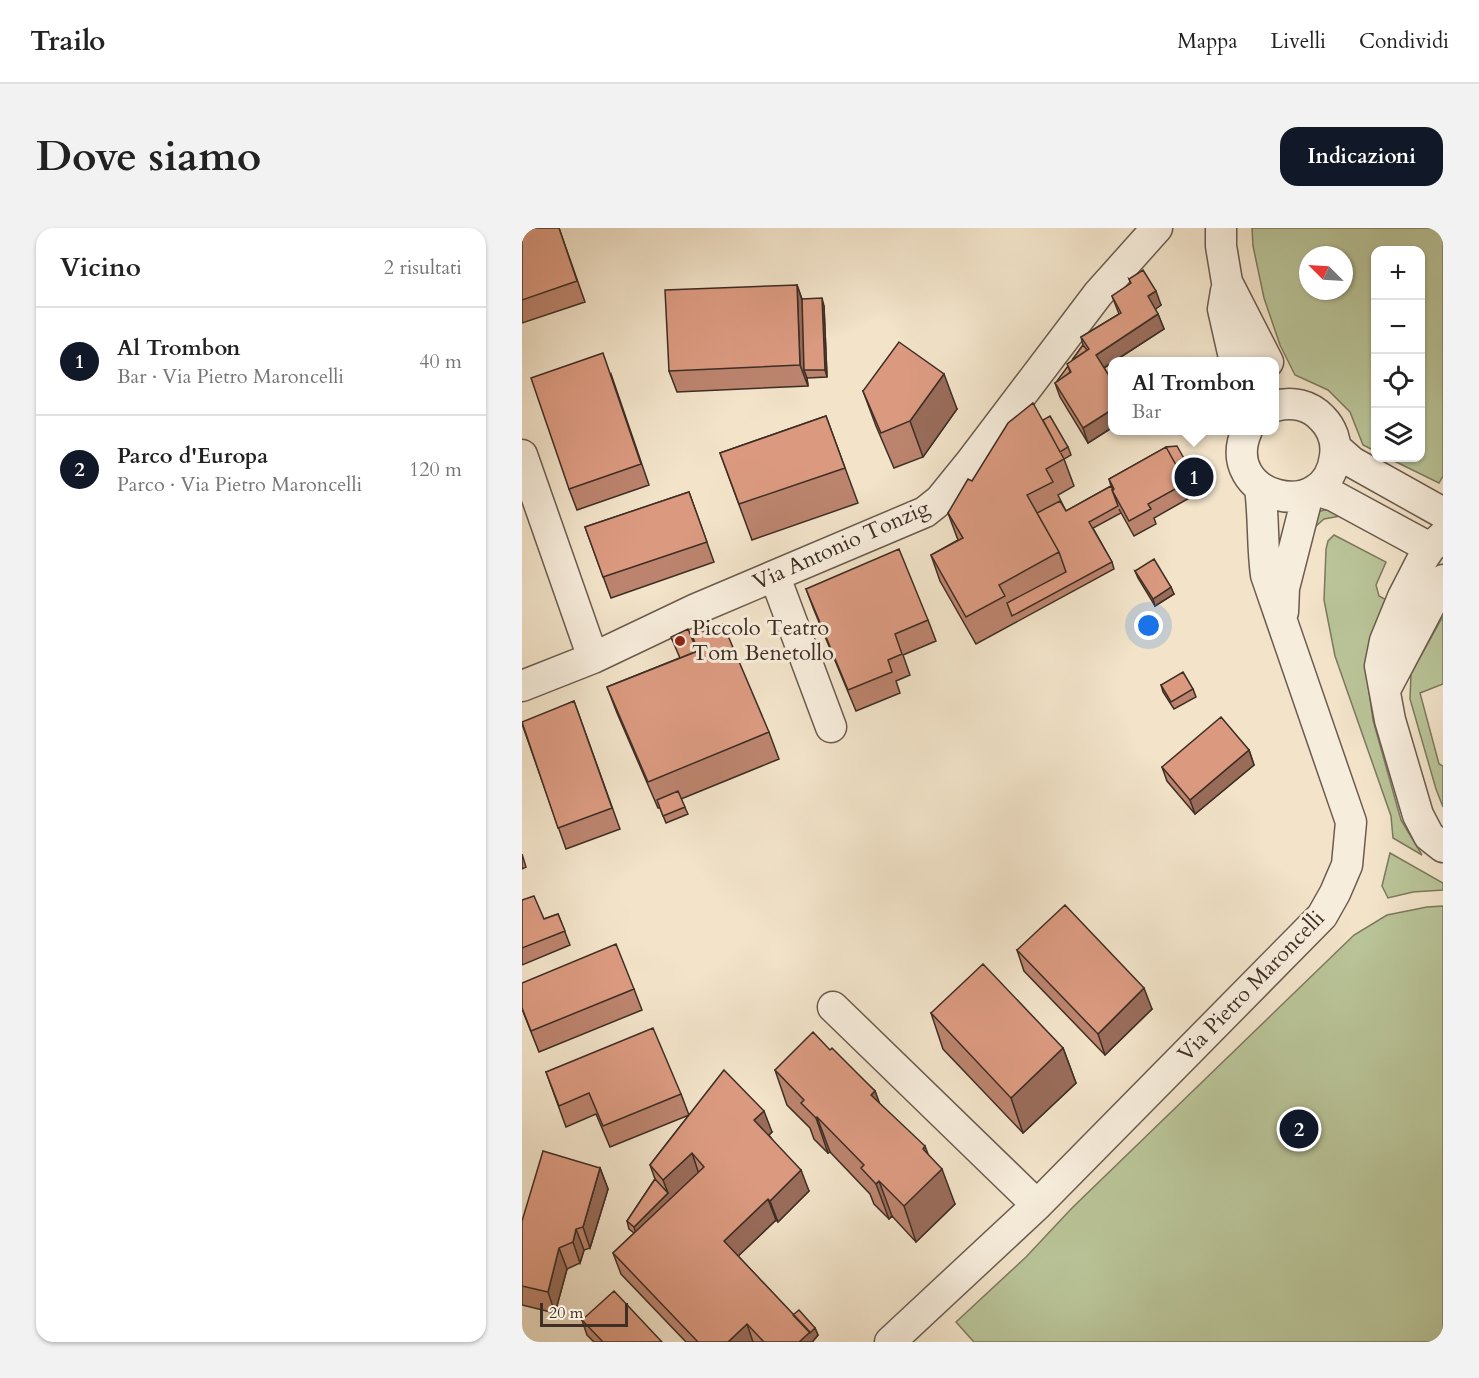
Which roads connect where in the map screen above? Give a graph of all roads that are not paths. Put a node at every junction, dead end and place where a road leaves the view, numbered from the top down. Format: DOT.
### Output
graph roads {
  1 [pos="1157,228"];
  2 [pos="1221,228"];
  3 [pos="1227,282"];
  4 [pos="1234,357"];
  5 [pos="1265,357"];
  6 [pos="1279,384"];
  7 [pos="1286,405"];
  8 [pos="1245,435"];
  9 [pos="1336,448"];
  10 [pos="522,455"];
  11 [pos="1260,488"];
  12 [pos="1311,492"];
  13 [pos="1443,513"];
  14 [pos="1437,542"];
  15 [pos="775,577"];
  16 [pos="1443,580"];
  17 [pos="1282,618"];
  18 [pos="593,658"];
  19 [pos="522,686"];
  20 [pos="1384,691"];
  21 [pos="831,727"];
  22 [pos="1443,847"];
  23 [pos="833,1007"];
  24 [pos="1037,1205"];
  25 [pos="890,1342"];
  1 -- 15 [label="street, Via Antonio Tonzig"];
  2 -- 3 [label="street"];
  3 -- 4 [label="street"];
  3 -- 5 [label="street"];
  6 -- 7 [label="street"];
  7 -- 9 [label="street"];
  8 -- 11 [label="street"];
  9 -- 12 [label="street"];
  9 -- 13 [label="street"];
  10 -- 18 [label="street"];
  11 -- 12 [label="street"];
  11 -- 17 [label="street, Via Pietro Maroncelli"];
  12 -- 14 [label="street"];
  12 -- 17 [label="street, Via Pietro Maroncelli"];
  14 -- 20 [label="street"];
  15 -- 18 [label="street, Via Antonio Tonzig"];
  15 -- 21 [label="street"];
  16 -- 20 [label="street"];
  17 -- 24 [label="street, Via Pietro Maroncelli"];
  18 -- 19 [label="street, Via Antonio Tonzig"];
  20 -- 22 [label="street"];
  23 -- 24 [label="street"];
  24 -- 25 [label="street, Via Pietro Maroncelli"];
}
